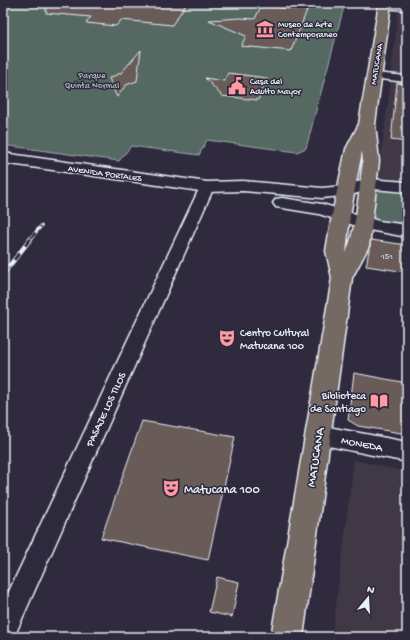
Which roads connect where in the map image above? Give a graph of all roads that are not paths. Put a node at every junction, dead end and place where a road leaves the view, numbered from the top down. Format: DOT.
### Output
graph roads {
  1 [pos="385,4"];
  2 [pos="407,7"];
  3 [pos="374,76"];
  4 [pos="407,79"];
  5 [pos="367,124"];
  6 [pos="3,158"];
  7 [pos="368,184"];
  8 [pos="207,187"];
  9 [pos="407,187"];
  10 [pos="345,191"];
  11 [pos="341,214"];
  12 [pos="362,222"];
  13 [pos="407,231"];
  14 [pos="342,278"];
  15 [pos="318,435"];
  16 [pos="407,452"];
  17 [pos="3,632"];
  18 [pos="286,637"];
  1 -- 2 [label="street"];
  1 -- 3 [label="main road, MATUCANA"];
  3 -- 4 [label="street"];
  3 -- 5 [label="main road, MATUCANA"];
  5 -- 7 [label="main road, MATUCANA"];
  5 -- 10 [label="main road, MATUCANA"];
  6 -- 8 [label="main road, AVENIDA PORTALES"];
  7 -- 9 [label="street"];
  7 -- 10 [label="main road, AVENIDA PORTALES"];
  7 -- 12 [label="main road, MATUCANA"];
  8 -- 10 [label="main road, AVENIDA PORTALES"];
  8 -- 11 [label="main road, AVENIDA PORTALES"];
  8 -- 17 [label="street, PASAJE LOS TILOS"];
  10 -- 11 [label="main road, MATUCANA"];
  11 -- 12 [label="main road, AVENIDA PORTALES"];
  11 -- 14 [label="main road, MATUCANA"];
  12 -- 13 [label="main road, AVENIDA PORTALES"];
  12 -- 14 [label="main road, MATUCANA"];
  14 -- 15 [label="main road, MATUCANA"];
  15 -- 16 [label="street, MONEDA"];
  15 -- 18 [label="main road, MATUCANA"];
}
